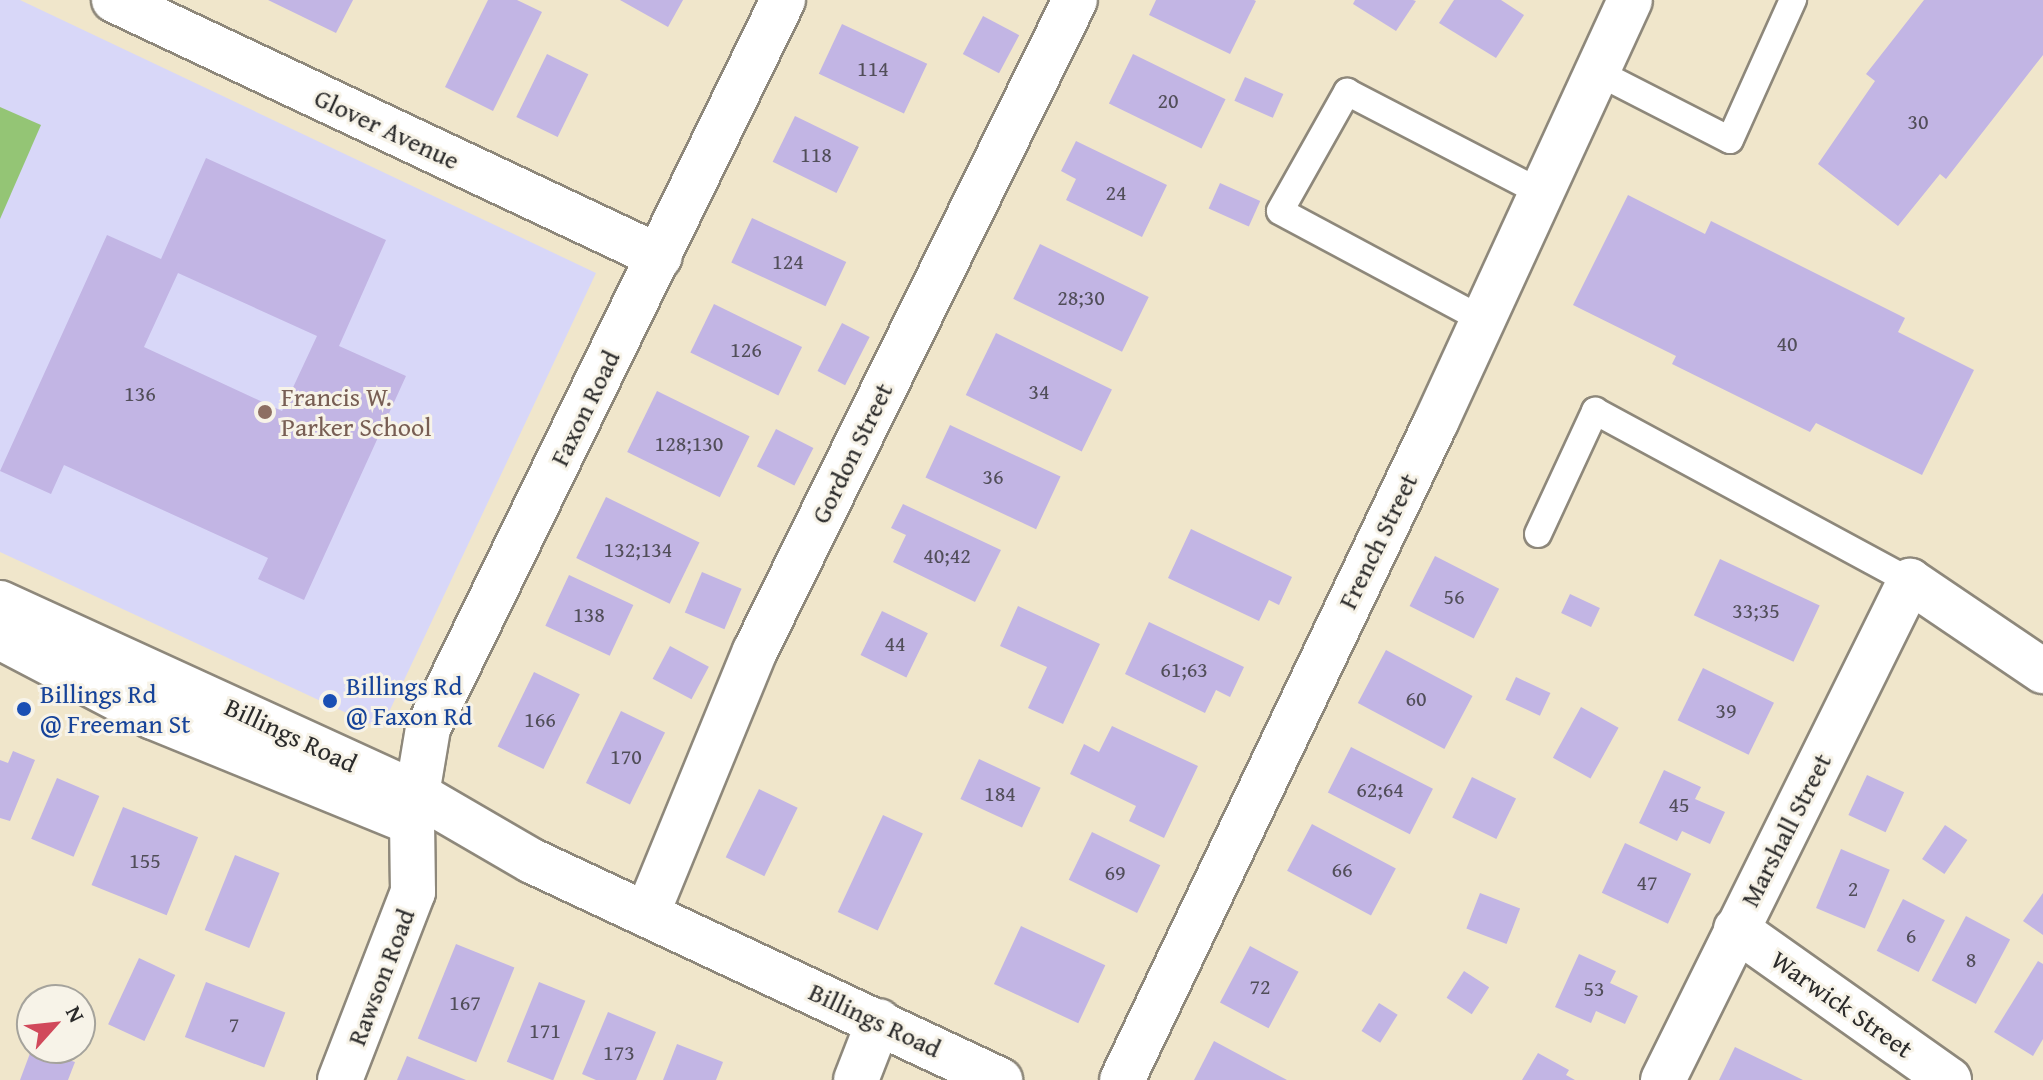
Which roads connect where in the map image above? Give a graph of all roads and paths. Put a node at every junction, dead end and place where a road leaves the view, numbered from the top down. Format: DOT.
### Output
graph roads {
  1 [pos="114,0"];
  2 [pos="783,0"];
  3 [pos="1075,0"];
  4 [pos="1630,0"];
  5 [pos="1793,0"];
  6 [pos="1597,72"];
  7 [pos="1542,193"];
  8 [pos="660,257"];
  9 [pos="1483,320"];
  10 [pos="1538,534"];
  11 [pos="1910,581"];
  12 [pos="0,603"];
  13 [pos="0,637"];
  14 [pos="2043,671"];
  15 [pos="414,808"];
  16 [pos="647,914"];
  17 [pos="1736,929"];
  18 [pos="879,1021"];
  19 [pos="340,1080"];
  20 [pos="856,1080"];
  21 [pos="1000,1080"];
  22 [pos="1122,1080"];
  23 [pos="1663,1080"];
  24 [pos="1949,1080"];
  1 -- 8 [label="street, Glover Avenue"];
  2 -- 8 [label="street, Faxon Road"];
  3 -- 16 [label="street, Gordon Street"];
  4 -- 6 [label="street, French Street"];
  5 -- 6 [label="lane"];
  6 -- 7 [label="street, French Street"];
  7 -- 9 [label="street, French Street"];
  7 -- 9 [label="lane"];
  8 -- 15 [label="street, Faxon Road"];
  9 -- 22 [label="street, French Street"];
  10 -- 11 [label="lane"];
  11 -- 14 [label="street"];
  11 -- 17 [label="street, Marshall Street"];
  12 -- 15 [label="street, Billings Road"];
  13 -- 15 [label="street, Billings Road"];
  15 -- 16 [label="street, Billings Road"];
  15 -- 19 [label="street, Rawson Road"];
  16 -- 18 [label="street, Billings Road"];
  17 -- 23 [label="street, Marshall Street"];
  17 -- 24 [label="street, Warwick Street"];
  18 -- 20 [label="street"];
  18 -- 21 [label="street, Billings Road"];
}
